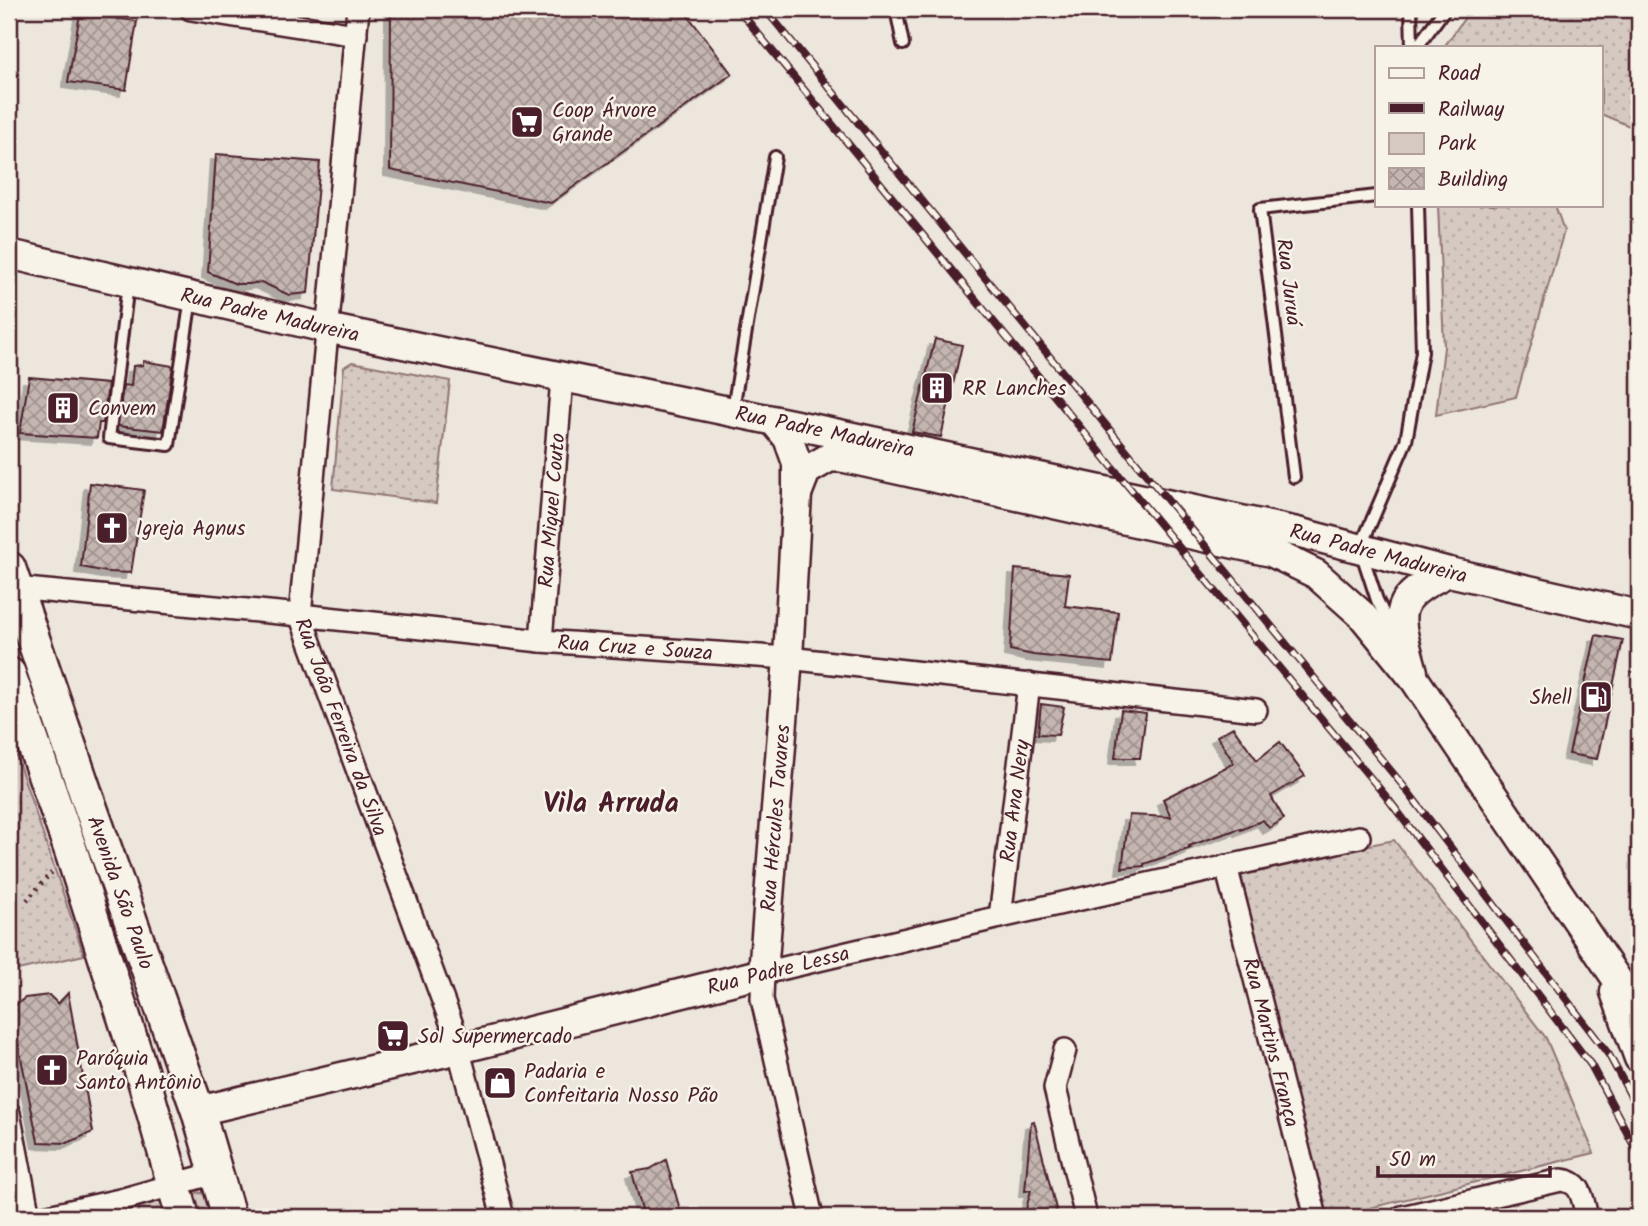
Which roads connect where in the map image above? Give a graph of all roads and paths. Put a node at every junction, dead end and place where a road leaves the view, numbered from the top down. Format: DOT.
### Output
graph roads {
  1 [pos="191,9"];
  2 [pos="358,9"];
  3 [pos="896,9"];
  4 [pos="1411,9"];
  5 [pos="1445,9"];
  6 [pos="356,35"];
  7 [pos="903,44"];
  8 [pos="1415,46"];
  9 [pos="1416,46"];
  10 [pos="775,157"];
  11 [pos="1375,196"];
  12 [pos="1418,206"];
  13 [pos="9,254"];
  14 [pos="129,281"];
  15 [pos="191,297"];
  16 [pos="326,328"];
  17 [pos="562,378"];
  18 [pos="732,412"];
  19 [pos="774,421"];
  20 [pos="1294,477"];
  21 [pos="797,494"];
  22 [pos="1360,548"];
  23 [pos="1449,572"];
  24 [pos="12,578"];
  25 [pos="300,615"];
  26 [pos="1639,615"];
  27 [pos="541,641"];
  28 [pos="788,658"];
  29 [pos="9,674"];
  30 [pos="1415,680"];
  31 [pos="1029,684"];
  32 [pos="1256,710"];
  33 [pos="1359,837"];
  34 [pos="1226,866"];
  35 [pos="90,911"];
  36 [pos="1000,917"];
  37 [pos="1603,960"];
  38 [pos="763,973"];
  39 [pos="1639,1012"];
  40 [pos="459,1049"];
  41 [pos="1065,1050"];
  42 [pos="1639,1058"];
  43 [pos="198,1111"];
  44 [pos="9,1112"];
  45 [pos="215,1173"];
  46 [pos="175,1185"];
  47 [pos="122,1209"];
  48 [pos="29,1217"];
  49 [pos="44,1217"];
  50 [pos="183,1217"];
  51 [pos="229,1217"];
  52 [pos="503,1217"];
  53 [pos="812,1217"];
  54 [pos="1086,1217"];
  55 [pos="1315,1217"];
  56 [pos="1402,1217"];
  57 [pos="1587,1217"];
  1 -- 6 [label="street"];
  2 -- 6 [label="street, Rua João Ferreira da Silva"];
  3 -- 7 [label="lane"];
  4 -- 8 [label="lane"];
  5 -- 9 [label="lane"];
  6 -- 16 [label="street, Rua João Ferreira da Silva"];
  10 -- 18 [label="lane"];
  11 -- 20 [label="lane, Rua Juruá"];
  12 -- 22 [label="lane"];
  13 -- 14 [label="main road, Rua Padre Madureira"];
  14 -- 15 [label="main road, Rua Padre Madureira"];
  14 -- 15 [label="lane"];
  15 -- 16 [label="main road, Rua Padre Madureira"];
  16 -- 17 [label="main road, Rua Padre Madureira"];
  16 -- 25 [label="street, Rua João Ferreira da Silva"];
  17 -- 18 [label="main road, Rua Padre Madureira"];
  17 -- 27 [label="street, Rua Miguel Couto"];
  18 -- 19 [label="main road, Rua Padre Madureira"];
  19 -- 21 [label="main road, Rua Hércules Tavares"];
  19 -- 22 [label="main road, Rua Padre Madureira"];
  21 -- 28 [label="main road, Rua Hércules Tavares"];
  21 -- 30 [label="main road, Rua Padre Madureira"];
  22 -- 23 [label="main road, Rua Padre Madureira"];
  22 -- 30 [label="lane"];
  23 -- 26 [label="main road, Rua Padre Madureira"];
  23 -- 30 [label="main road"];
  24 -- 25 [label="street, Rua Cruz e Souza"];
  24 -- 43 [label="main road, Avenida São Paulo"];
  25 -- 27 [label="street, Rua Cruz e Souza"];
  25 -- 40 [label="street, Rua João Ferreira da Silva"];
  27 -- 28 [label="street, Rua Cruz e Souza"];
  28 -- 31 [label="street, Rua Cruz e Souza"];
  28 -- 38 [label="main road, Rua Hércules Tavares"];
  29 -- 35 [label="main road, Avenida São Paulo"];
  30 -- 37 [label="main road"];
  31 -- 32 [label="street, Rua Cruz e Souza"];
  31 -- 36 [label="street, Rua Ana Nery"];
  33 -- 34 [label="street, Rua Padre Lessa"];
  34 -- 36 [label="street, Rua Padre Lessa"];
  34 -- 55 [label="street, Rua Martins França"];
  35 -- 43 [label="main road"];
  35 -- 46 [label="main road, Avenida São Paulo"];
  36 -- 38 [label="street, Rua Padre Lessa"];
  37 -- 39 [label="main road"];
  37 -- 42 [label="main road"];
  38 -- 40 [label="main road, Rua Padre Lessa"];
  38 -- 53 [label="street, Rua Hércules Tavares"];
  40 -- 43 [label="main road, Rua Padre Lessa"];
  40 -- 52 [label="street, Rua João Ferreira da Silva"];
  41 -- 54 [label="street"];
  43 -- 45 [label="main road, Avenida São Paulo"];
  44 -- 48 [label="street"];
  45 -- 46 [label="street"];
  45 -- 51 [label="main road, Avenida São Paulo"];
  46 -- 47 [label="street"];
  46 -- 50 [label="main road, Avenida São Paulo"];
  47 -- 49 [label="street"];
  56 -- 57 [label="street"];
}
